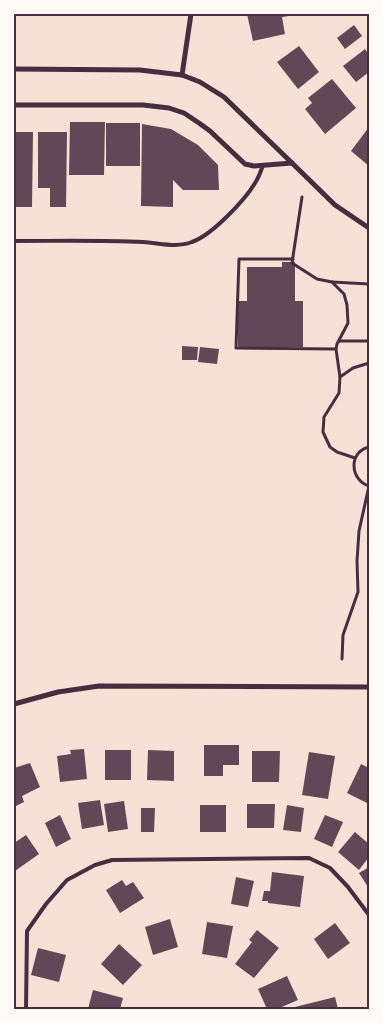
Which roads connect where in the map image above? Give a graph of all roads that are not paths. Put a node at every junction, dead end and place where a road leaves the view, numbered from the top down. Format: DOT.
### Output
graph roads {
  1 [pos="191,14"];
  2 [pos="14,69"];
  3 [pos="182,75"];
  4 [pos="14,104"];
  5 [pos="292,163"];
  6 [pos="263,165"];
  7 [pos="369,228"];
  8 [pos="14,241"];
  9 [pos="369,687"];
  10 [pos="14,704"];
  11 [pos="369,915"];
  12 [pos="369,938"];
  13 [pos="369,948"];
  14 [pos="26,1009"];
  1 -- 3 [label="street"];
  2 -- 3 [label="street"];
  3 -- 5 [label="street"];
  4 -- 6 [label="street"];
  5 -- 6 [label="street"];
  5 -- 7 [label="street"];
  6 -- 8 [label="lane"];
  9 -- 10 [label="street"];
  11 -- 14 [label="lane"];
  12 -- 13 [label="lane"];
}
